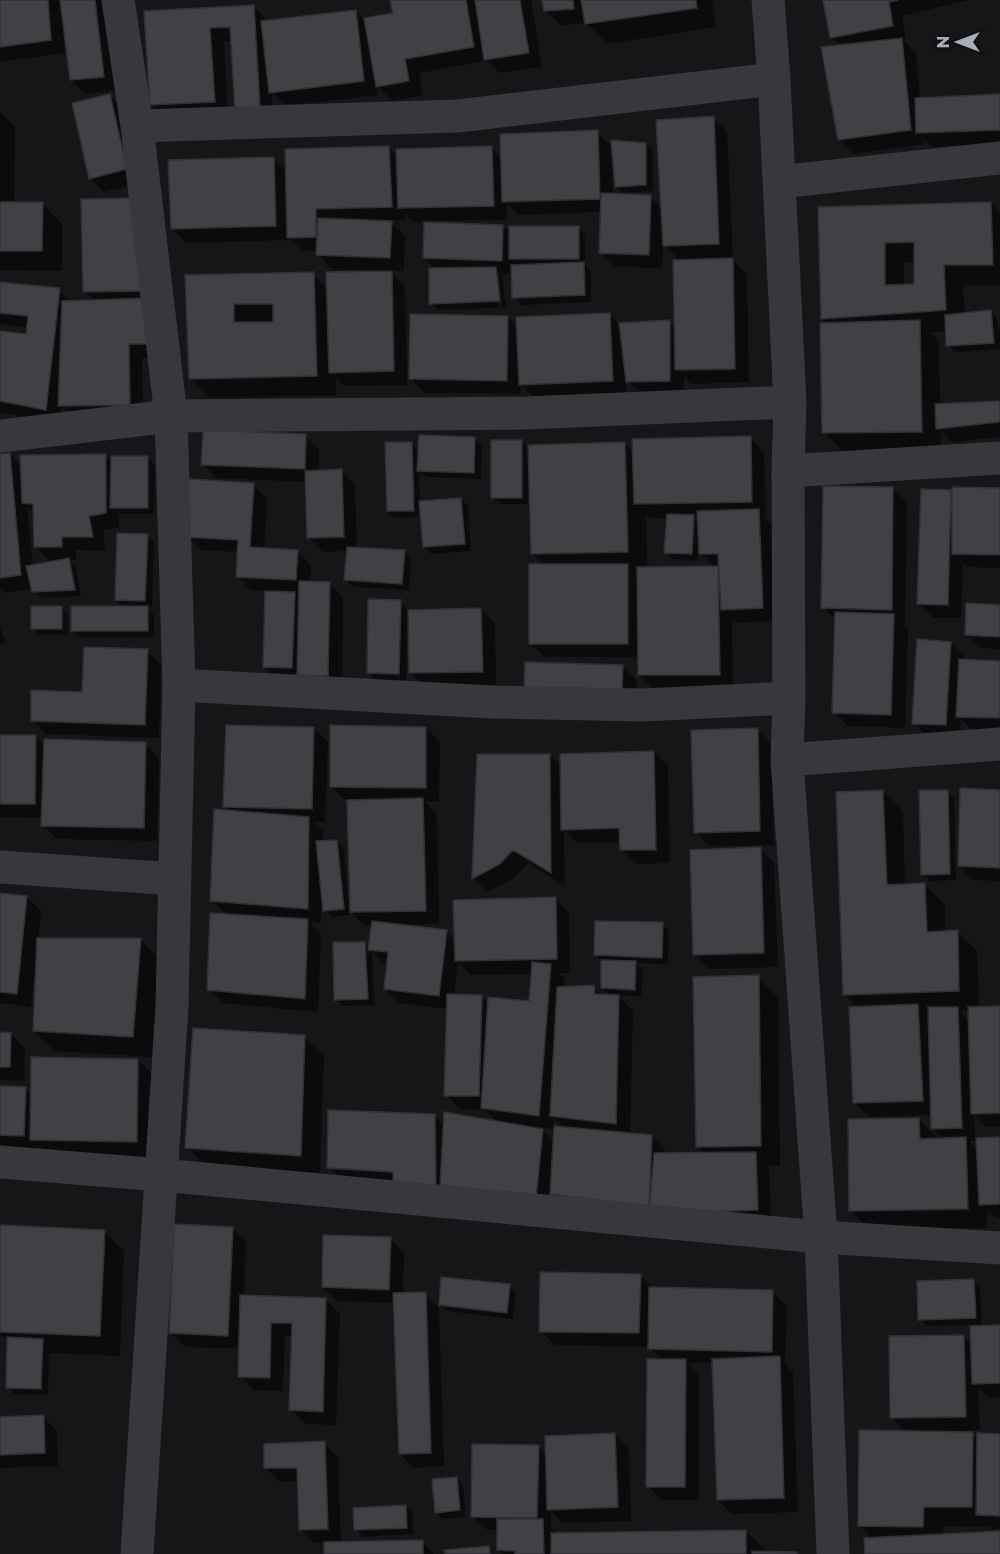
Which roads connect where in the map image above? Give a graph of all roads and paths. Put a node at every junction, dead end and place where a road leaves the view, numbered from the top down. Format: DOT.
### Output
graph roads {
  1 [pos="118,0"];
  2 [pos="768,0"];
  3 [pos="774,79"];
  4 [pos="137,126"];
  5 [pos="1000,158"];
  6 [pos="779,182"];
  7 [pos="790,402"];
  8 [pos="171,416"];
  9 [pos="0,436"];
  10 [pos="1000,458"];
  11 [pos="788,471"];
  12 [pos="179,685"];
  13 [pos="789,698"];
  14 [pos="1000,744"];
  15 [pos="787,760"];
  16 [pos="0,867"];
  17 [pos="175,879"];
  18 [pos="0,1162"];
  19 [pos="161,1175"];
  20 [pos="821,1238"];
  21 [pos="1000,1248"];
  22 [pos="137,1554"];
  23 [pos="833,1554"];
  1 -- 4 [label="street"];
  2 -- 3 [label="street"];
  3 -- 4 [label="street"];
  3 -- 6 [label="street"];
  4 -- 8 [label="street"];
  5 -- 6 [label="street"];
  6 -- 7 [label="street"];
  7 -- 8 [label="street"];
  7 -- 11 [label="street"];
  8 -- 9 [label="street"];
  8 -- 12 [label="street"];
  10 -- 11 [label="street"];
  11 -- 13 [label="street"];
  12 -- 13 [label="street"];
  12 -- 17 [label="street"];
  13 -- 15 [label="street"];
  14 -- 15 [label="street"];
  15 -- 20 [label="street"];
  16 -- 17 [label="street"];
  17 -- 19 [label="street"];
  18 -- 19 [label="street"];
  19 -- 20 [label="street"];
  19 -- 22 [label="street"];
  20 -- 21 [label="street"];
  20 -- 23 [label="street"];
}
